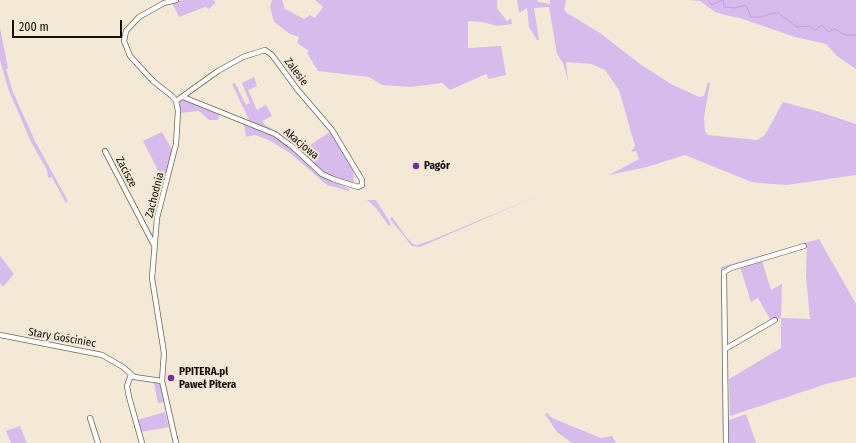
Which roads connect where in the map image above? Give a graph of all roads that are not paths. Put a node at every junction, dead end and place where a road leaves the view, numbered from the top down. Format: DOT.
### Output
graph roads {
  1 [pos="176,0"];
  2 [pos="183,97"];
  3 [pos="176,101"];
  4 [pos="105,151"];
  5 [pos="362,185"];
  6 [pos="154,245"];
  7 [pos="804,246"];
  8 [pos="775,320"];
  9 [pos="0,335"];
  10 [pos="725,349"];
  11 [pos="131,375"];
  12 [pos="162,381"];
  13 [pos="90,418"];
  14 [pos="98,443"];
  15 [pos="142,443"];
  16 [pos="176,443"];
  17 [pos="726,443"];
  1 -- 3 [label="street"];
  2 -- 3 [label="street, Zalesie"];
  2 -- 5 [label="street, Akacjowa"];
  2 -- 5 [label="street, Zalesie"];
  3 -- 6 [label="street, Zachodnia"];
  4 -- 6 [label="street, Zacisze"];
  6 -- 12 [label="street, Zachodnia"];
  7 -- 10 [label="street"];
  8 -- 10 [label="street"];
  9 -- 11 [label="street, Stary Gościniec"];
  10 -- 17 [label="street"];
  11 -- 12 [label="street, Stary Gościniec"];
  11 -- 15 [label="street"];
  12 -- 16 [label="street, Zachodnia"];
  13 -- 14 [label="street"];
}
